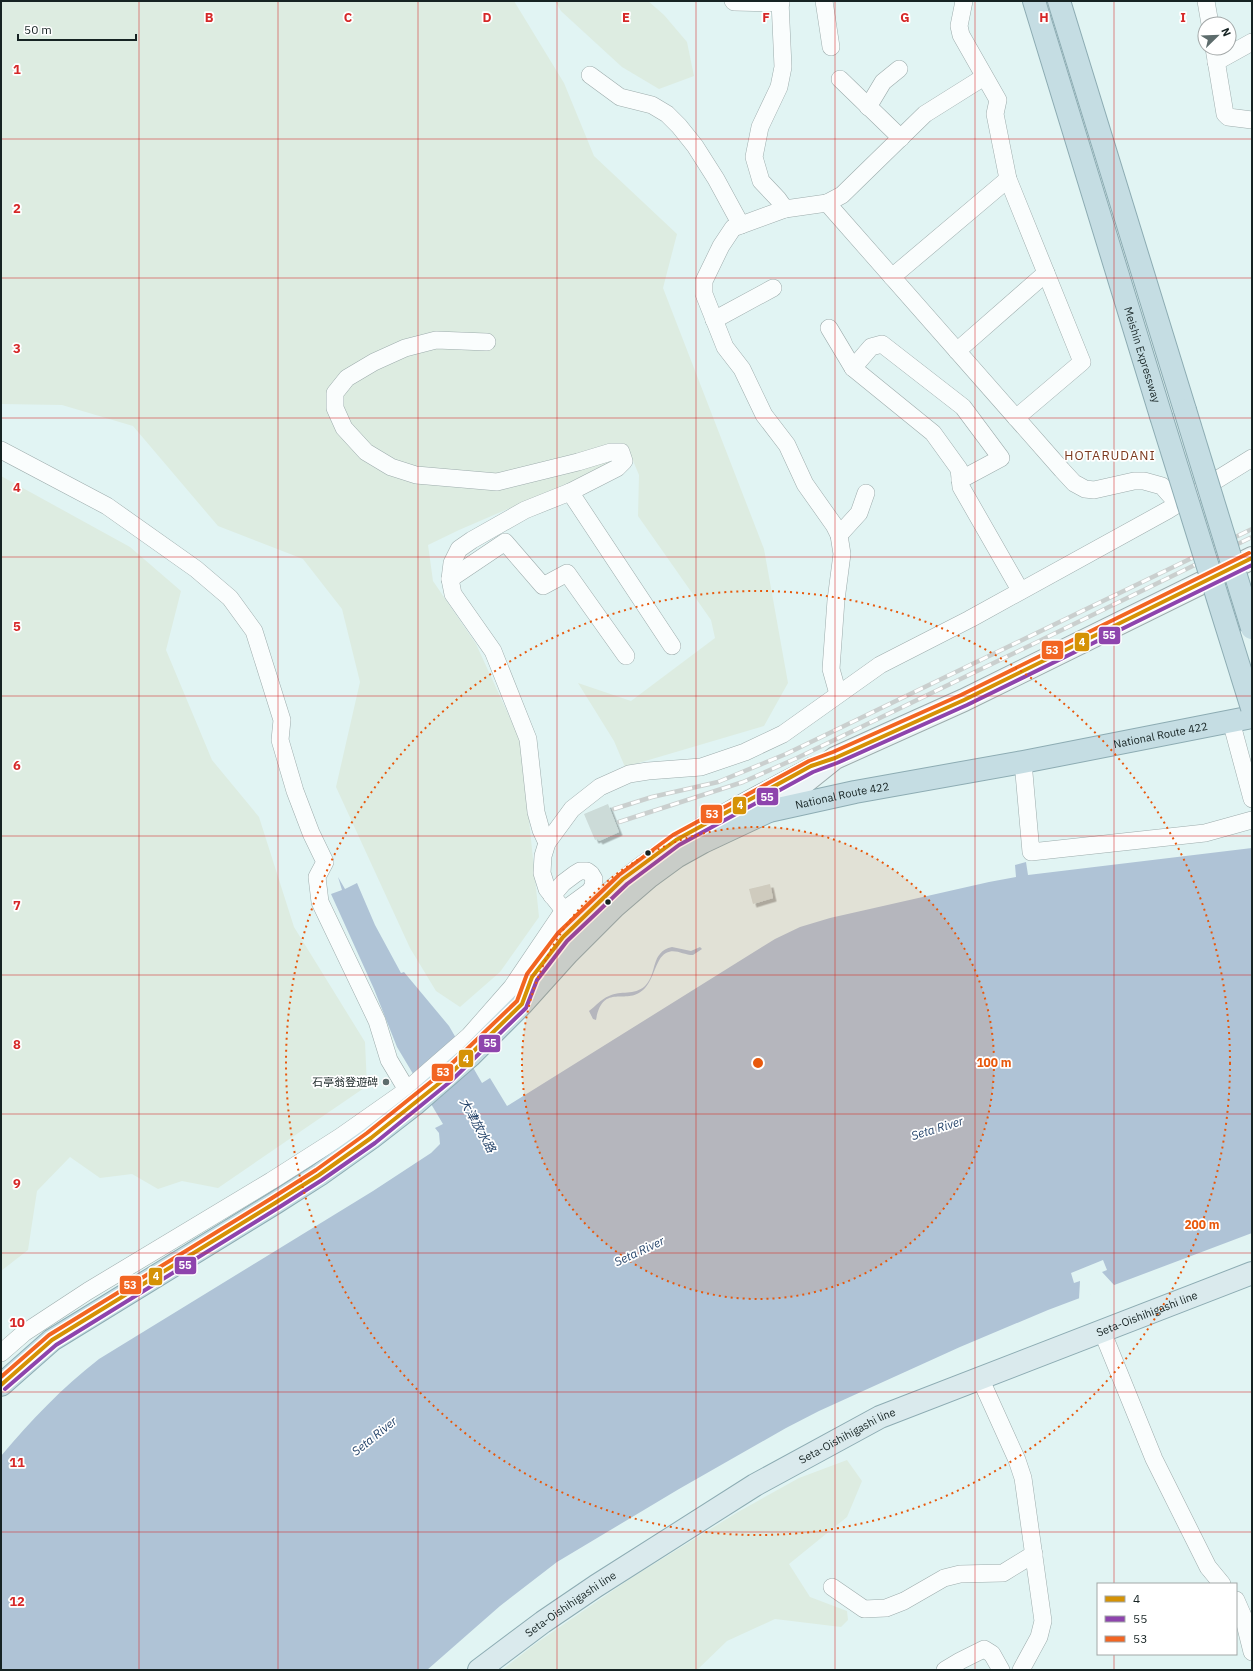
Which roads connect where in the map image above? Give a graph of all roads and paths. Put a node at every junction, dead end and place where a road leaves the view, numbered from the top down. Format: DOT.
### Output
graph roads {
  1 [pos="733,1"];
  2 [pos="824,1"];
  3 [pos="964,1"];
  4 [pos="1034,1"];
  5 [pos="1060,1"];
  6 [pos="1206,1"];
  7 [pos="780,2"];
  8 [pos="1209,16"];
  9 [pos="1252,42"];
  10 [pos="831,47"];
  11 [pos="1237,47"];
  12 [pos="1215,56"];
  13 [pos="899,69"];
  14 [pos="590,75"];
  15 [pos="984,77"];
  16 [pos="840,79"];
  17 [pos="868,107"];
  18 [pos="1252,120"];
  19 [pos="901,138"];
  20 [pos="1008,179"];
  21 [pos="827,203"];
  22 [pos="785,209"];
  23 [pos="741,225"];
  24 [pos="1046,273"];
  25 [pos="892,277"];
  26 [pos="773,288"];
  27 [pos="714,320"];
  28 [pos="829,328"];
  29 [pos="487,342"];
  30 [pos="957,351"];
  31 [pos="853,368"];
  32 [pos="1016,418"];
  33 [pos="1,450"];
  34 [pos="1252,458"];
  35 [pos="960,480"];
  36 [pos="570,492"];
  37 [pos="866,493"];
  38 [pos="1178,504"];
  39 [pos="839,535"];
  40 [pos="1251,561"];
  41 [pos="450,579"];
  42 [pos="1020,590"];
  43 [pos="1252,628"];
  44 [pos="672,646"];
  45 [pos="626,656"];
  46 [pos="838,694"];
  47 [pos="1252,708"];
  48 [pos="1252,717"];
  49 [pos="1231,721"];
  50 [pos="835,758"];
  51 [pos="1023,762"];
  52 [pos="1252,799"];
  53 [pos="769,811"];
  54 [pos="1252,820"];
  55 [pos="547,843"];
  56 [pos="552,896"];
  57 [pos="564,910"];
  58 [pos="580,930"];
  59 [pos="415,1097"];
  60 [pos="1252,1273"];
  61 [pos="88,1291"];
  62 [pos="98,1310"];
  63 [pos="1102,1331"];
  64 [pos="1,1353"];
  65 [pos="980,1378"];
  66 [pos="1,1386"];
  67 [pos="1034,1554"];
  68 [pos="1221,1583"];
  69 [pos="832,1587"];
  70 [pos="1237,1602"];
  71 [pos="1252,1652"];
  72 [pos="479,1670"];
  73 [pos="945,1670"];
  74 [pos="1001,1670"];
  75 [pos="1021,1670"];
  1 -- 7 [label="street"];
  2 -- 10 [label="street"];
  3 -- 15 [label="street"];
  4 -- 47 [label="highway, Meishin Expressway, bridge"];
  5 -- 43 [label="highway, bridge"];
  6 -- 8 [label="street"];
  7 -- 22 [label="street"];
  9 -- 11 [label="street"];
  12 -- 18 [label="street"];
  13 -- 17 [label="street"];
  14 -- 23 [label="street"];
  15 -- 19 [label="street"];
  15 -- 20 [label="street"];
  16 -- 17 [label="street"];
  17 -- 19 [label="street"];
  19 -- 21 [label="street"];
  20 -- 24 [label="street"];
  20 -- 25 [label="street"];
  21 -- 22 [label="street"];
  21 -- 25 [label="street"];
  22 -- 23 [label="street"];
  23 -- 27 [label="street"];
  24 -- 30 [label="street"];
  24 -- 32 [label="street"];
  25 -- 30 [label="street"];
  26 -- 27 [label="street"];
  27 -- 39 [label="street"];
  28 -- 31 [label="street"];
  29 -- 36 [label="street"];
  30 -- 32 [label="street"];
  31 -- 35 [label="street"];
  31 -- 35 [label="street"];
  32 -- 38 [label="street"];
  33 -- 59 [label="street"];
  34 -- 38 [label="street"];
  35 -- 42 [label="street"];
  36 -- 41 [label="street"];
  36 -- 44 [label="street"];
  37 -- 39 [label="street"];
  38 -- 42 [label="street"];
  39 -- 46 [label="street"];
  40 -- 50 [label="street"];
  41 -- 45 [label="street"];
  41 -- 55 [label="street"];
  42 -- 46 [label="street"];
  46 -- 55 [label="street"];
  48 -- 49 [label="highway, National Route 422"];
  49 -- 51 [label="highway, National Route 422"];
  49 -- 52 [label="street"];
  50 -- 53 [label="street"];
  50 -- 58 [label="street"];
  51 -- 53 [label="highway, National Route 422"];
  51 -- 54 [label="street"];
  53 -- 58 [label="highway, National Route 422"];
  55 -- 56 [label="street"];
  56 -- 57 [label="street"];
  56 -- 57 [label="street"];
  57 -- 58 [label="street"];
  57 -- 59 [label="street"];
  58 -- 59 [label="highway, National Route 422"];
  59 -- 61 [label="street"];
  59 -- 62 [label="highway, National Route 422"];
  60 -- 63 [label="main road, Seta-Oishihigashi line"];
  61 -- 62 [label="street"];
  61 -- 64 [label="street"];
  62 -- 66 [label="highway, National Route 422"];
  63 -- 65 [label="main road, Seta-Oishihigashi line"];
  63 -- 68 [label="street"];
  65 -- 67 [label="street"];
  65 -- 72 [label="main road, Seta-Oishihigashi line"];
  67 -- 69 [label="street"];
  67 -- 75 [label="street"];
  70 -- 71 [label="street"];
  73 -- 74 [label="street"];
}
